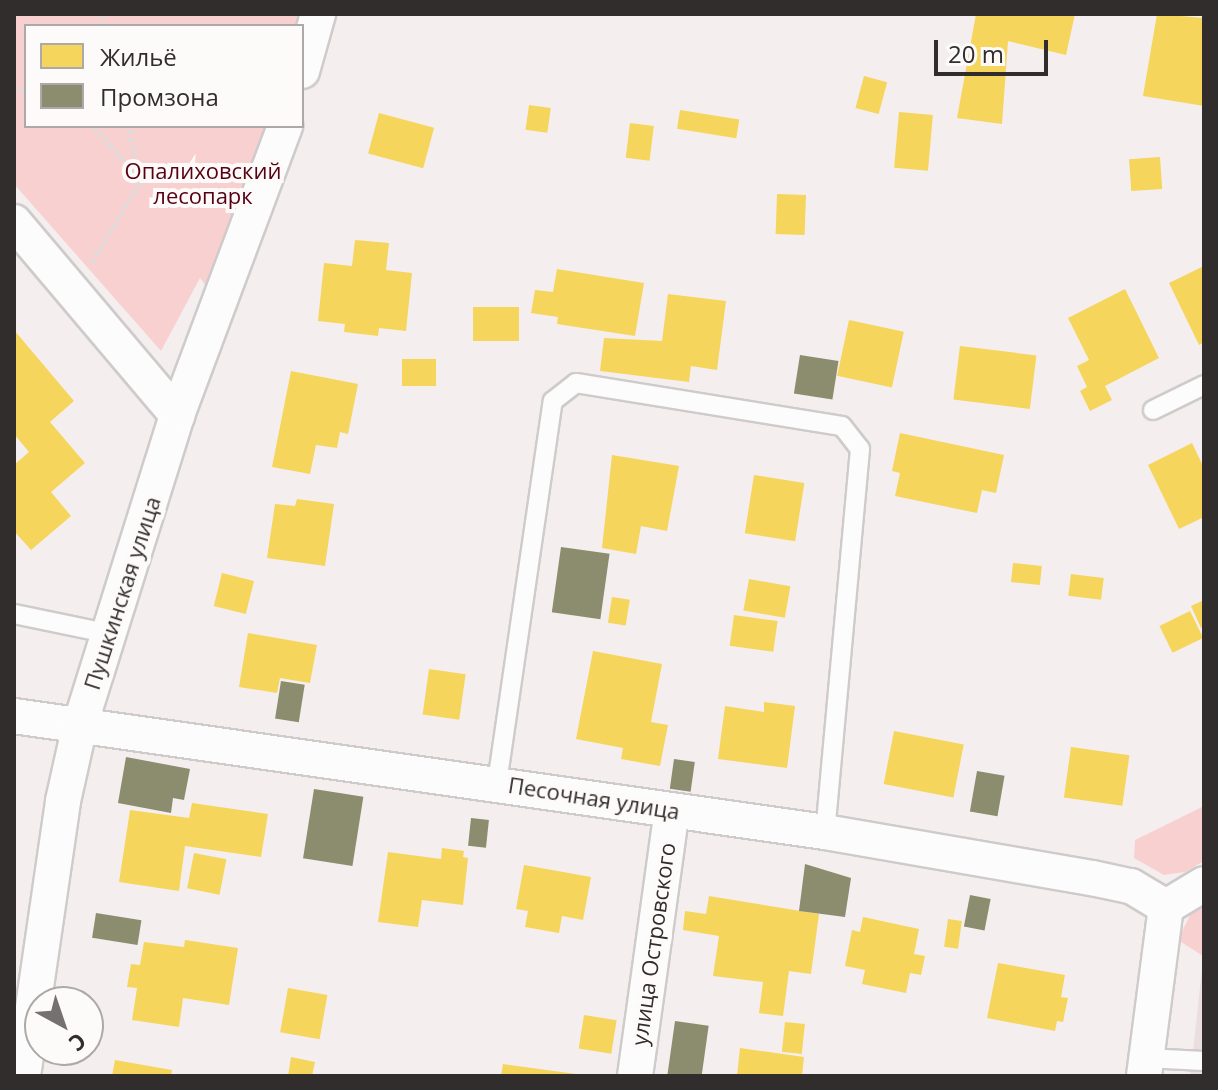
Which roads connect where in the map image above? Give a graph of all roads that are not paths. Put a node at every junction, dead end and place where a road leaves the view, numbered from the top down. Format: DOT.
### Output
graph roads {
  1 [pos="318,14"];
  2 [pos="304,64"];
  3 [pos="284,128"];
  4 [pos="14,222"];
  5 [pos="1204,385"];
  6 [pos="1153,410"];
  7 [pos="177,415"];
  8 [pos="14,614"];
  9 [pos="111,634"];
  10 [pos="14,716"];
  11 [pos="80,725"];
  12 [pos="497,783"];
  13 [pos="672,811"];
  14 [pos="825,832"];
  15 [pos="1204,884"];
  16 [pos="1166,907"];
  17 [pos="1204,1061"];
  18 [pos="1145,1067"];
  19 [pos="23,1076"];
  20 [pos="635,1076"];
  1 -- 2 [label="street"];
  3 -- 7 [label="street, Пушкинская улица"];
  4 -- 7 [label="street"];
  5 -- 6 [label="lane"];
  7 -- 9 [label="street, Пушкинская улица"];
  8 -- 9 [label="lane"];
  9 -- 11 [label="street, Пушкинская улица"];
  10 -- 11 [label="street, Песочная улица"];
  11 -- 12 [label="street, Песочная улица"];
  11 -- 19 [label="street, Пушкинская улица"];
  12 -- 13 [label="street, Песочная улица"];
  12 -- 14 [label="lane"];
  13 -- 14 [label="street, Песочная улица"];
  13 -- 20 [label="street, улица Островского"];
  14 -- 16 [label="street, Песочная улица"];
  15 -- 16 [label="street"];
  16 -- 18 [label="street"];
  17 -- 18 [label="lane"];
}
